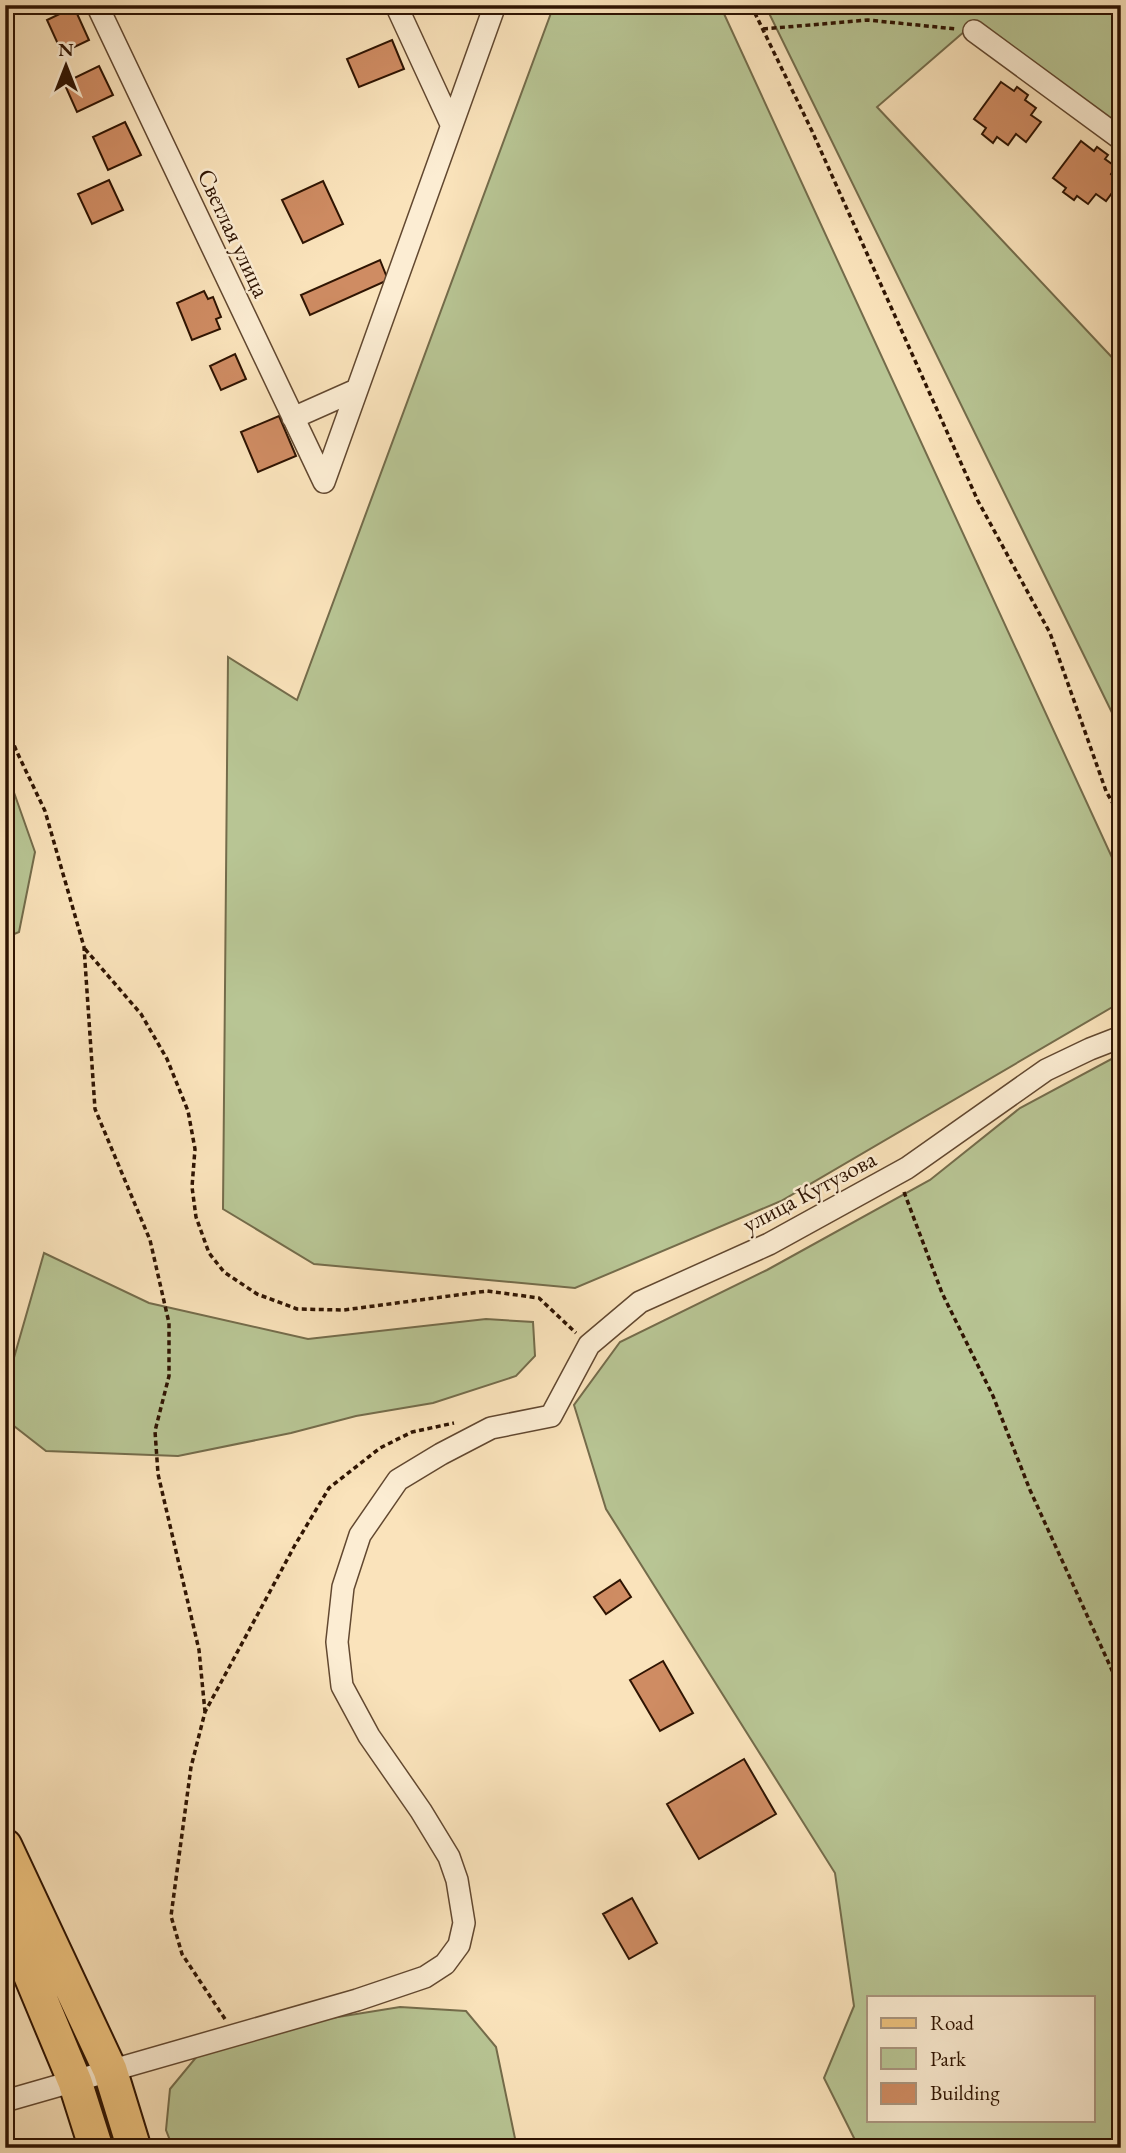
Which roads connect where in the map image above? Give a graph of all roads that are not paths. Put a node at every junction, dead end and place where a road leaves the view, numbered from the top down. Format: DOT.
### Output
graph roads {
  1 [pos="97,5"];
  2 [pos="396,5"];
  3 [pos="495,5"];
  4 [pos="974,31"];
  5 [pos="451,124"];
  6 [pos="1121,139"];
  7 [pos="356,390"];
  8 [pos="293,418"];
  9 [pos="1121,1037"];
  10 [pos="5,1846"];
  11 [pos="5,1914"];
  12 [pos="110,2070"];
  13 [pos="75,2082"];
  14 [pos="5,2101"];
  15 [pos="96,2148"];
  16 [pos="134,2148"];
  1 -- 8 [label="street, Светлая улица"];
  2 -- 5 [label="street"];
  3 -- 5 [label="street"];
  4 -- 6 [label="street"];
  5 -- 7 [label="street"];
  7 -- 8 [label="street"];
  7 -- 8 [label="street, Светлая улица"];
  9 -- 12 [label="street, улица Кутузова"];
  10 -- 12 [label="main road"];
  11 -- 13 [label="main road"];
  12 -- 13 [label="street"];
  12 -- 16 [label="main road"];
  13 -- 14 [label="street"];
  13 -- 15 [label="main road"];
}
